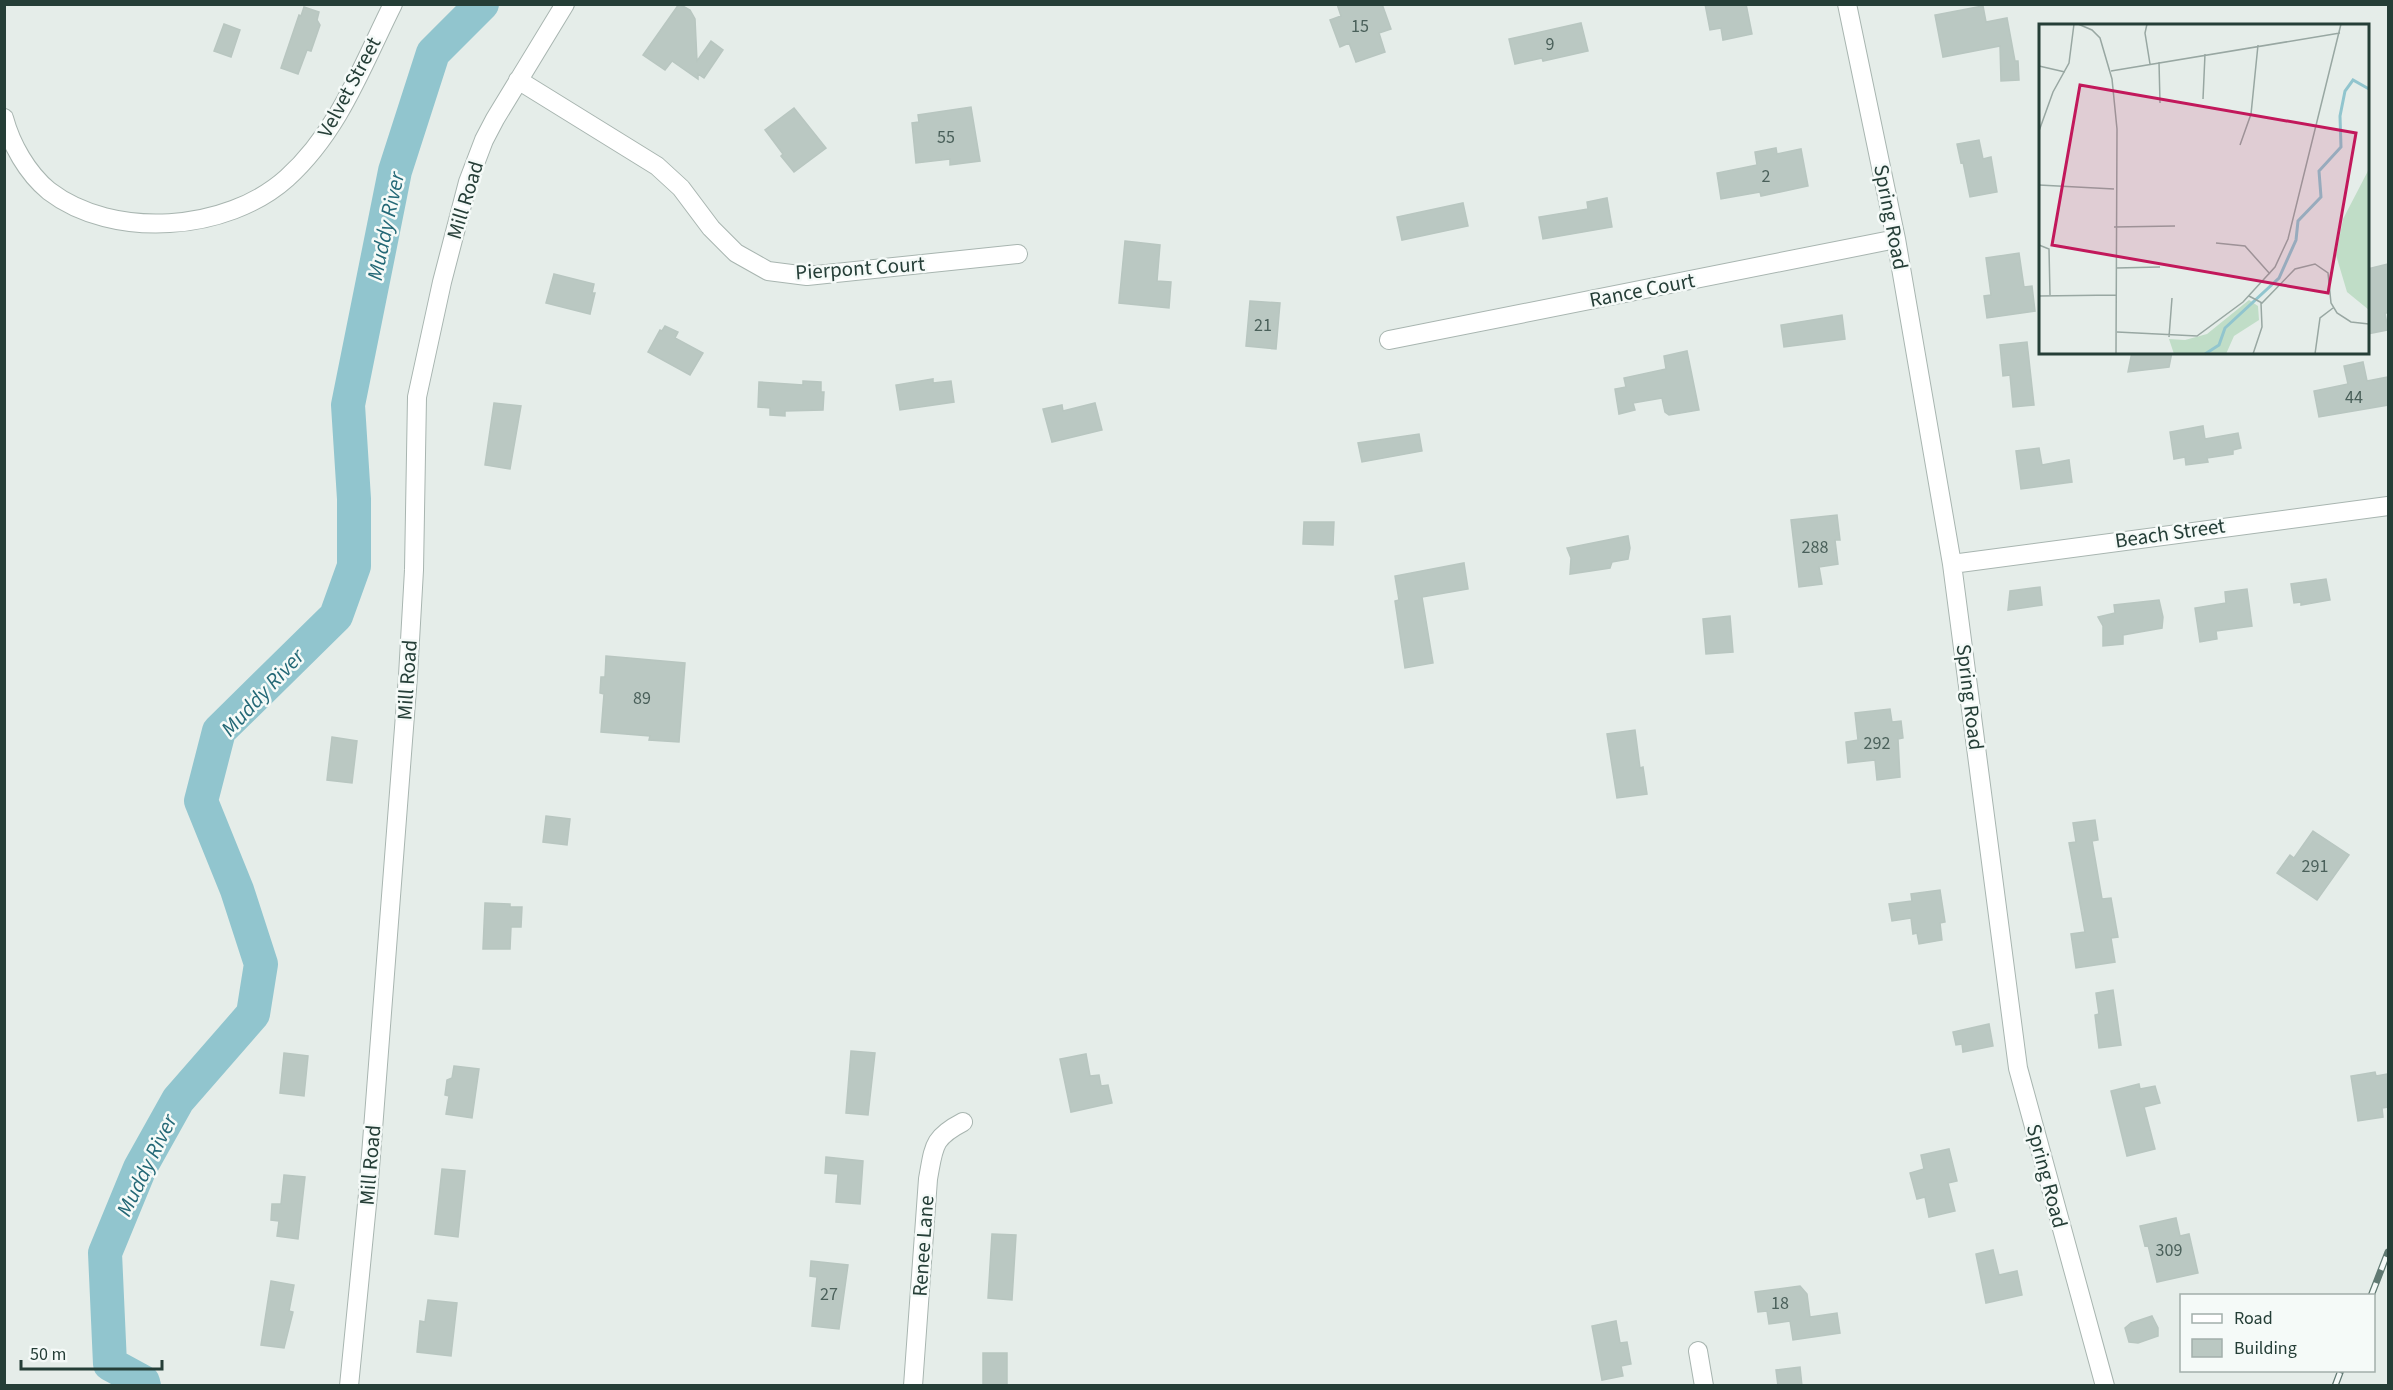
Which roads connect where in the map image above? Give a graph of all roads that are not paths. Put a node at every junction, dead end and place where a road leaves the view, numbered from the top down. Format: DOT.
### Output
graph roads {
  1 [pos="393,4"];
  2 [pos="566,4"];
  3 [pos="1847,4"];
  4 [pos="518,80"];
  5 [pos="4,118"];
  6 [pos="1896,238"];
  7 [pos="1018,254"];
  8 [pos="1389,340"];
  9 [pos="2388,506"];
  10 [pos="1952,564"];
  11 [pos="963,1122"];
  12 [pos="1698,1352"];
  13 [pos="349,1386"];
  14 [pos="913,1386"];
  15 [pos="1704,1386"];
  16 [pos="2105,1386"];
  1 -- 5 [label="street, Velvet Street"];
  2 -- 4 [label="street, Mill Road"];
  3 -- 6 [label="street, Spring Road"];
  4 -- 7 [label="street, Pierpont Court"];
  4 -- 13 [label="street, Mill Road"];
  6 -- 8 [label="street, Rance Court"];
  6 -- 10 [label="street, Spring Road"];
  9 -- 10 [label="street, Beach Street"];
  10 -- 16 [label="street, Spring Road"];
  11 -- 14 [label="street, Renee Lane"];
  12 -- 15 [label="street"];
}
